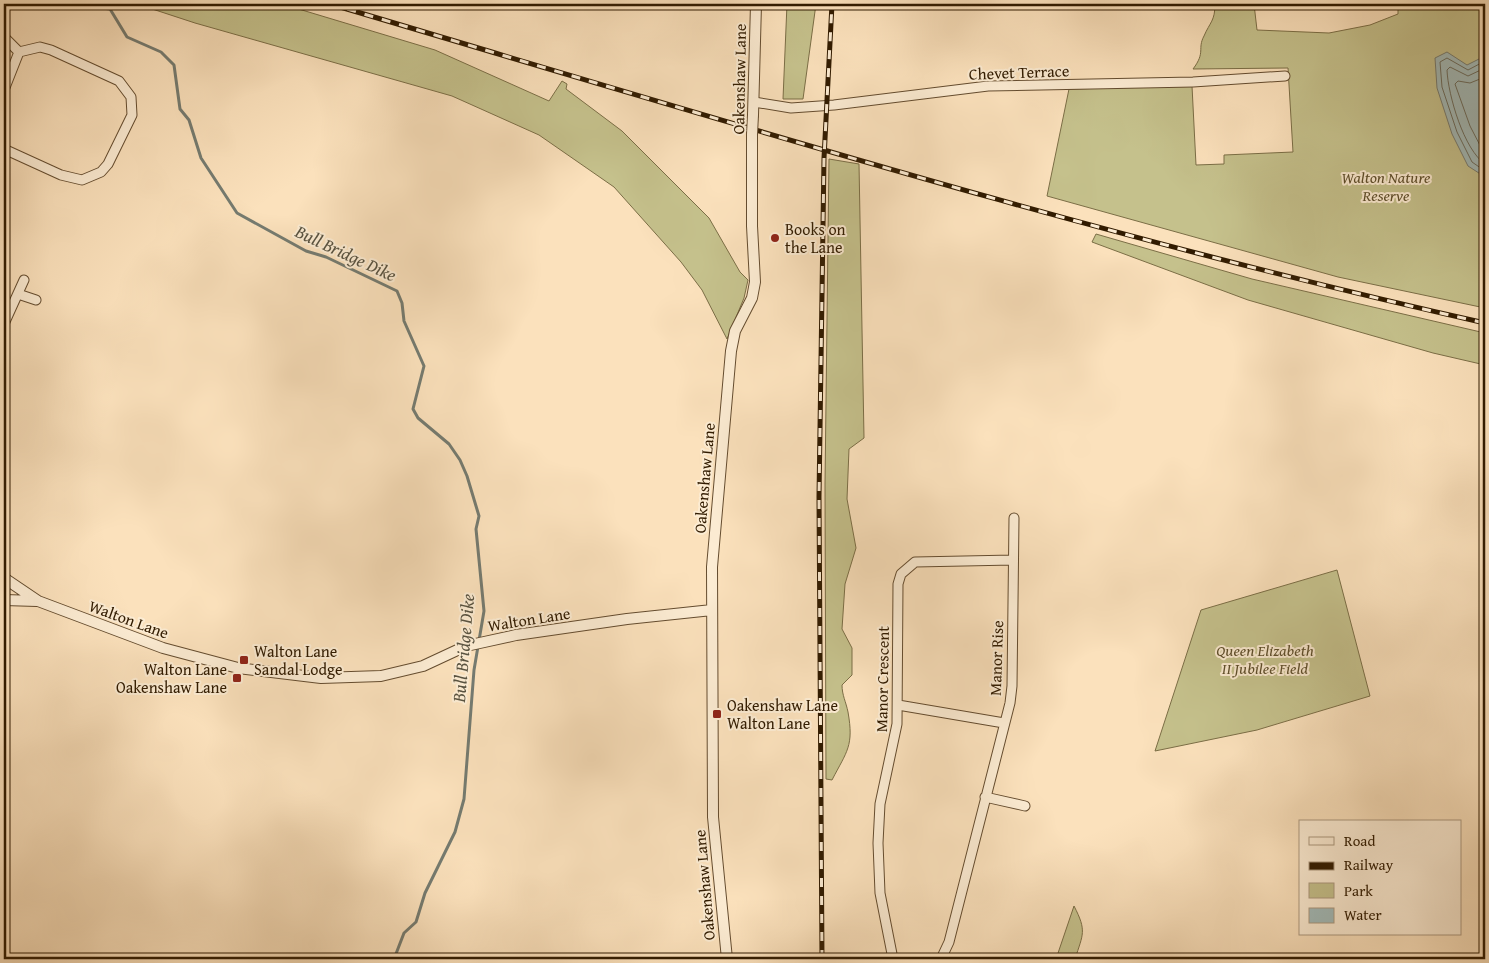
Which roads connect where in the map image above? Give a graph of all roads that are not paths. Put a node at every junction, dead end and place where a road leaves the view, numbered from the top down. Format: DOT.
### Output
graph roads {
  1 [pos="756,4"];
  2 [pos="4,37"];
  3 [pos="19,52"];
  4 [pos="1285,76"];
  5 [pos="4,90"];
  6 [pos="754,102"];
  7 [pos="4,149"];
  8 [pos="24,280"];
  9 [pos="18,294"];
  10 [pos="36,300"];
  11 [pos="4,324"];
  12 [pos="1014,518"];
  13 [pos="1013,560"];
  14 [pos="4,578"];
  15 [pos="4,600"];
  16 [pos="38,601"];
  17 [pos="712,610"];
  18 [pos="898,705"];
  19 [pos="1004,723"];
  20 [pos="985,796"];
  21 [pos="1025,806"];
  22 [pos="727,959"];
  23 [pos="893,959"];
  24 [pos="941,959"];
  1 -- 6 [label="street, Oakenshaw Lane"];
  2 -- 3 [label="street"];
  3 -- 5 [label="street"];
  3 -- 7 [label="street"];
  4 -- 6 [label="street, Chevet Terrace"];
  6 -- 17 [label="street, Oakenshaw Lane, bridge"];
  8 -- 9 [label="street"];
  9 -- 10 [label="street"];
  9 -- 11 [label="street"];
  12 -- 13 [label="street, Manor Rise"];
  13 -- 18 [label="street, Manor Crescent"];
  13 -- 19 [label="street, Manor Rise"];
  14 -- 16 [label="street, Walton Lane"];
  15 -- 16 [label="street, Walton Lane"];
  16 -- 17 [label="street, Walton Lane"];
  17 -- 22 [label="street, Oakenshaw Lane"];
  18 -- 19 [label="street"];
  18 -- 23 [label="street, Manor Crescent"];
  19 -- 20 [label="street, Manor Rise"];
  20 -- 21 [label="street"];
  20 -- 24 [label="street, Manor Rise"];
}
